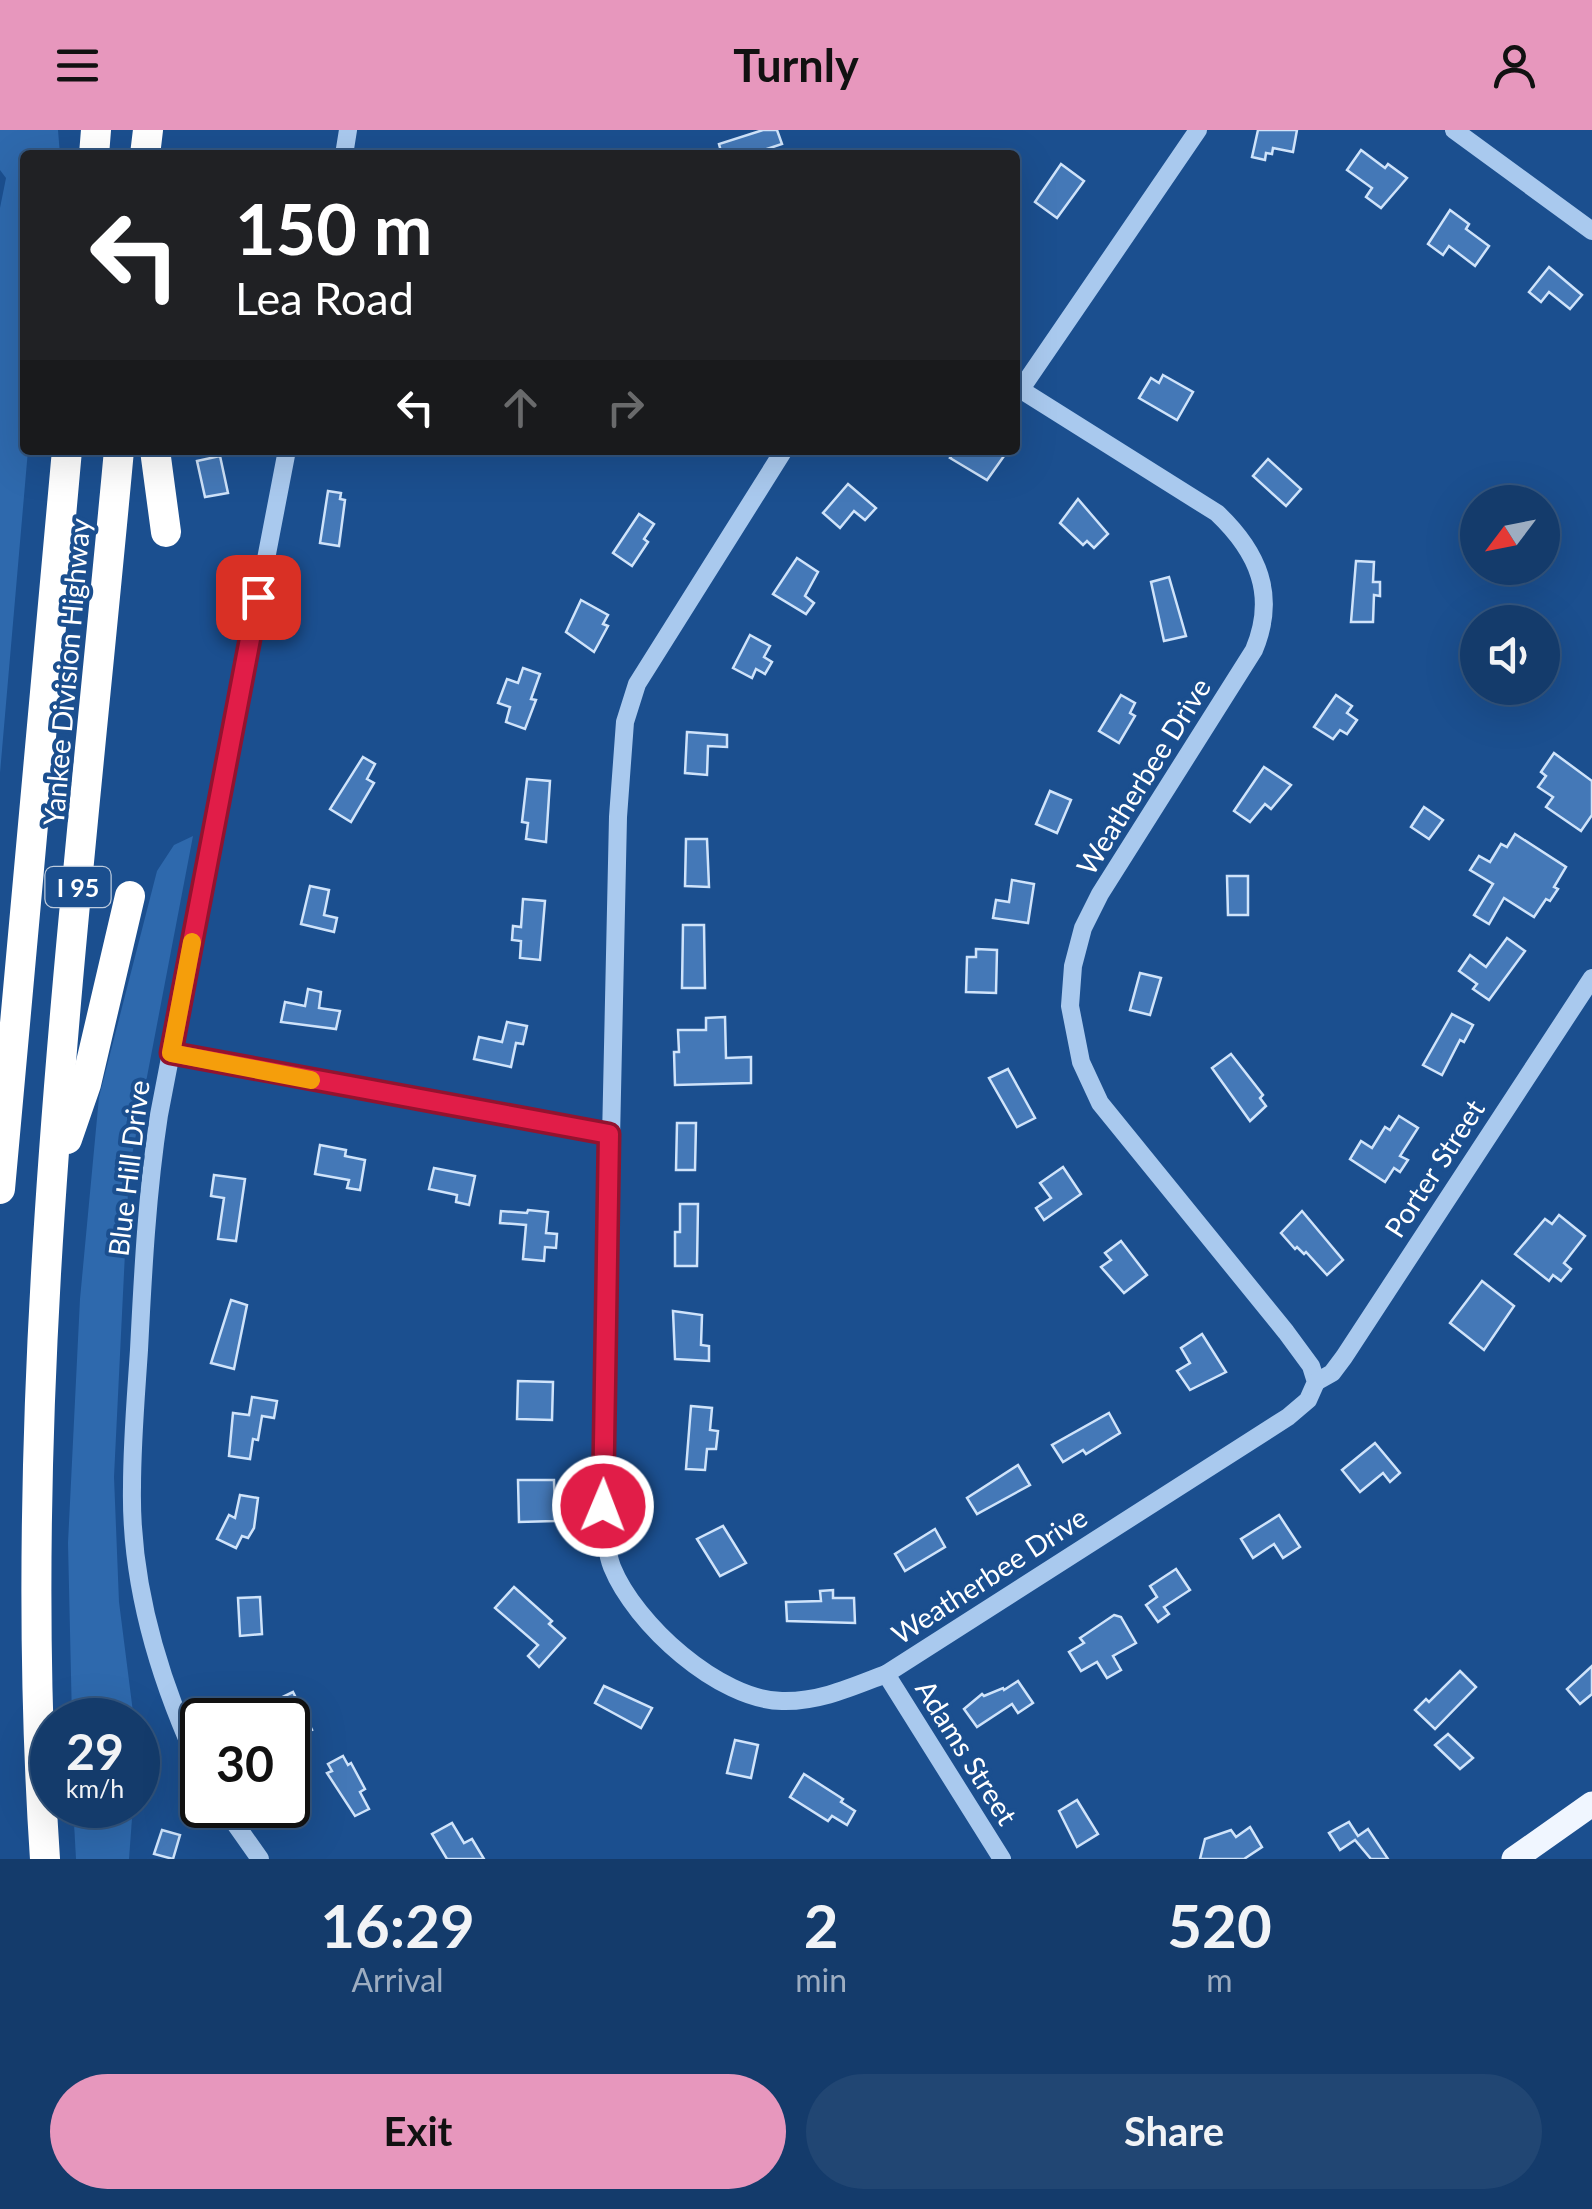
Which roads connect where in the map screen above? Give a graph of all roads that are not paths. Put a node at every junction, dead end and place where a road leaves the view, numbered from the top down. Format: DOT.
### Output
graph roads {
  1 [pos="1198,130"];
  2 [pos="1454,130"];
  3 [pos="1592,231"];
  4 [pos="1020,385"];
  5 [pos="1020,389"];
  6 [pos="67,455"];
  7 [pos="118,455"];
  8 [pos="156,455"];
  9 [pos="286,455"];
  10 [pos="781,455"];
  11 [pos="166,532"];
  12 [pos="130,896"];
  13 [pos="1592,978"];
  14 [pos="171,1053"];
  15 [pos="609,1134"];
  16 [pos="52,1179"];
  17 [pos="0,1190"];
  18 [pos="1316,1382"];
  19 [pos="886,1674"];
  20 [pos="180,1724"];
  21 [pos="1592,1804"];
  22 [pos="238,1828"];
  23 [pos="44,1859"];
  24 [pos="260,1859"];
  25 [pos="1002,1859"];
  26 [pos="1514,1859"];
  1 -- 4 [label="street"];
  2 -- 3 [label="street"];
  5 -- 18 [label="street, Weatherbee Drive"];
  6 -- 17 [label="highway, Yankee Division Highway / I 95"];
  7 -- 16 [label="highway, Yankee Division Highway / I 95"];
  8 -- 11 [label="highway"];
  9 -- 14 [label="street, Blue Hill Drive"];
  10 -- 15 [label="street, Weatherbee Drive"];
  12 -- 16 [label="highway"];
  13 -- 18 [label="street, Porter Street"];
  14 -- 15 [label="street"];
  14 -- 20 [label="street, Blue Hill Drive"];
  15 -- 19 [label="street, Weatherbee Drive"];
  16 -- 23 [label="highway, Yankee Division Highway / I 95"];
  18 -- 19 [label="street, Weatherbee Drive"];
  19 -- 25 [label="street, Adams Street"];
  21 -- 26 [label="main road"];
  22 -- 24 [label="street"];
}
